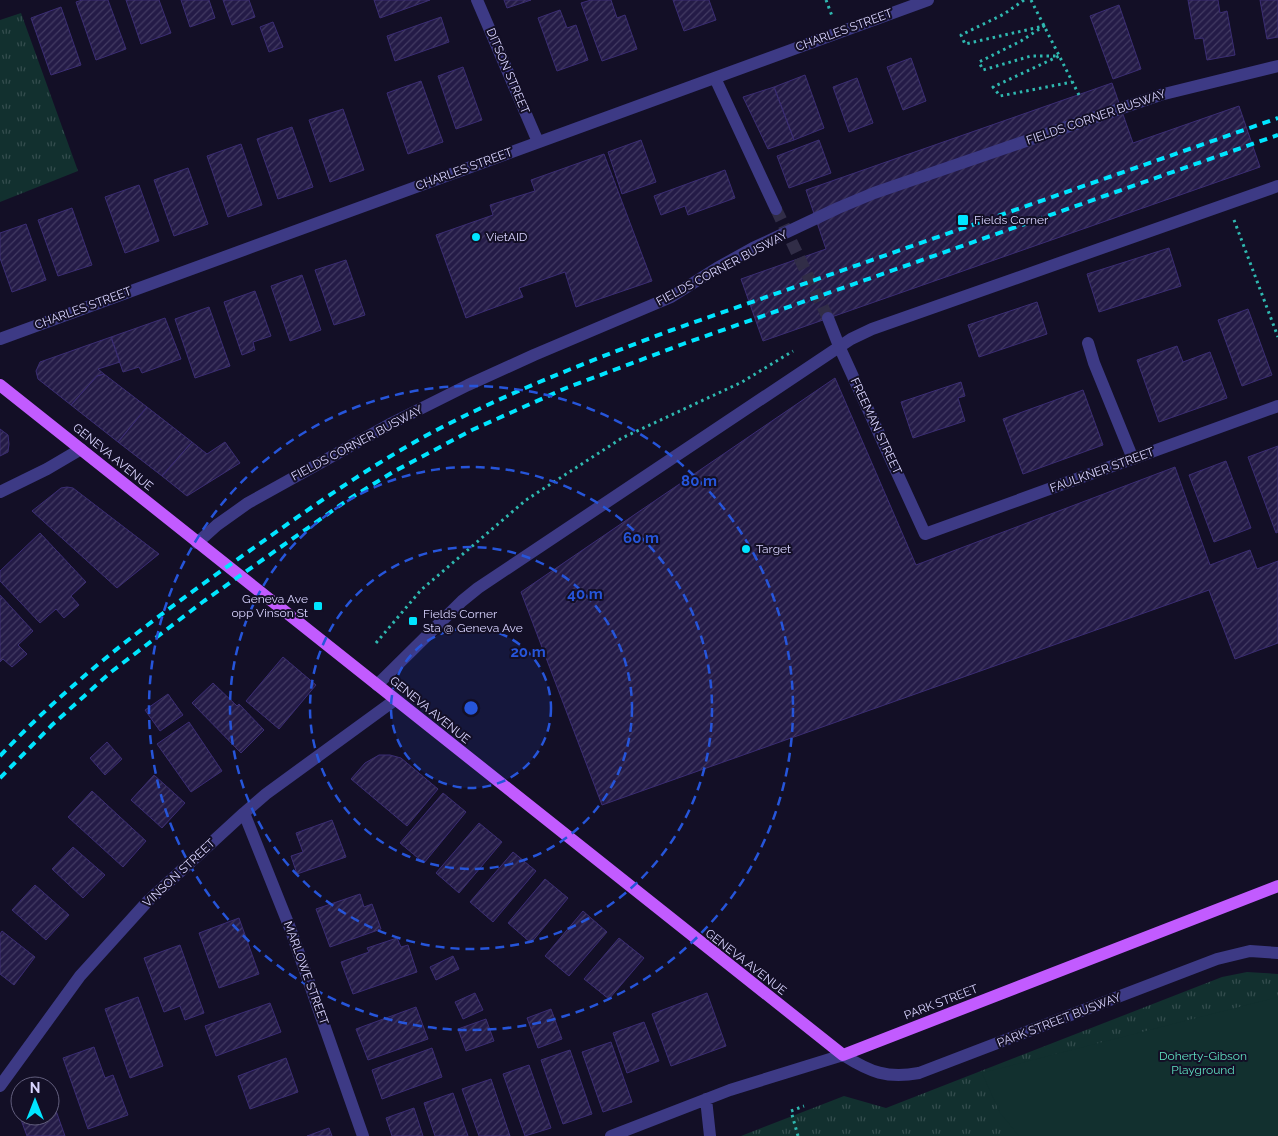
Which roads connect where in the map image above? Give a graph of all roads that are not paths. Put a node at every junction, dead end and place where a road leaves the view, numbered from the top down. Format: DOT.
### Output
graph roads {
  1 [pos="477,0"];
  2 [pos="928,0"];
  3 [pos="1278,66"];
  4 [pos="715,78"];
  5 [pos="538,142"];
  6 [pos="1278,186"];
  7 [pos="776,209"];
  8 [pos="828,318"];
  9 [pos="0,339"];
  10 [pos="1088,343"];
  11 [pos="839,346"];
  12 [pos="0,385"];
  13 [pos="1278,406"];
  14 [pos="81,449"];
  15 [pos="1133,458"];
  16 [pos="0,492"];
  17 [pos="926,534"];
  18 [pos="198,543"];
  19 [pos="378,685"];
  20 [pos="395,700"];
  21 [pos="244,813"];
  22 [pos="1278,886"];
  23 [pos="1278,953"];
  24 [pos="843,1055"];
  25 [pos="0,1086"];
  26 [pos="706,1099"];
  27 [pos="363,1136"];
  28 [pos="611,1136"];
  29 [pos="710,1136"];
  1 -- 5 [label="street, DITSON STREET"];
  2 -- 4 [label="street, CHARLES STREET"];
  3 -- 18 [label="street, FIELDS CORNER BUSWAY"];
  4 -- 5 [label="street, CHARLES STREET"];
  4 -- 7 [label="street"];
  5 -- 9 [label="street, CHARLES STREET"];
  6 -- 11 [label="street"];
  8 -- 11 [label="street, FREEMAN STREET"];
  10 -- 15 [label="street"];
  11 -- 17 [label="street, FREEMAN STREET"];
  11 -- 19 [label="street"];
  12 -- 14 [label="main road, GENEVA AVENUE"];
  13 -- 15 [label="street, FAULKNER STREET"];
  14 -- 16 [label="street"];
  14 -- 18 [label="main road, GENEVA AVENUE"];
  15 -- 17 [label="street, FAULKNER STREET"];
  18 -- 19 [label="main road, GENEVA AVENUE"];
  19 -- 20 [label="main road, GENEVA AVENUE"];
  20 -- 21 [label="street, VINSON STREET"];
  20 -- 24 [label="main road, GENEVA AVENUE"];
  21 -- 25 [label="street, VINSON STREET"];
  21 -- 27 [label="street, MARLOWE STREET"];
  22 -- 24 [label="main road, PARK STREET"];
  23 -- 24 [label="street, PARK STREET BUSWAY"];
  24 -- 26 [label="street, PARK STREET"];
  26 -- 28 [label="street, PARK STREET"];
  26 -- 29 [label="street"];
}
